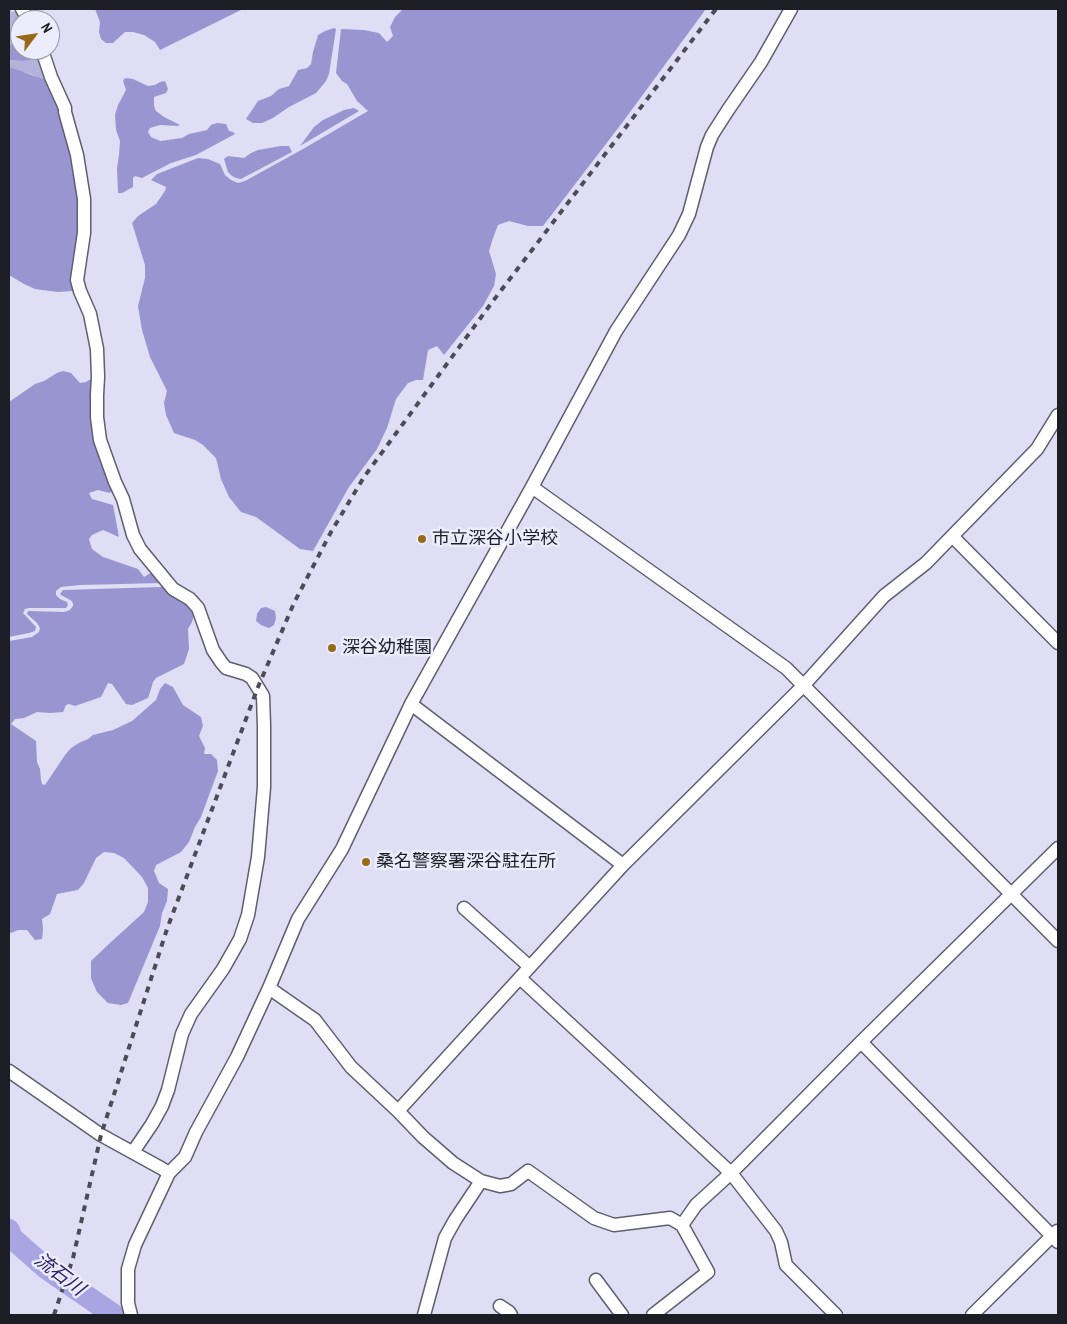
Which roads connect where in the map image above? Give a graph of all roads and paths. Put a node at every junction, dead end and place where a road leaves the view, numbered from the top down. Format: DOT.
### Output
graph roads {
  1 [pos="791,9"];
  2 [pos="45,60"];
  3 [pos="1058,415"];
  4 [pos="532,487"];
  5 [pos="952,536"];
  6 [pos="1058,643"];
  7 [pos="803,686"];
  8 [pos="411,704"];
  9 [pos="1058,848"];
  10 [pos="624,866"];
  11 [pos="1012,893"];
  12 [pos="464,908"];
  13 [pos="1058,941"];
  14 [pos="530,967"];
  15 [pos="520,978"];
  16 [pos="269,988"];
  17 [pos="861,1042"];
  18 [pos="9,1070"];
  19 [pos="398,1111"];
  20 [pos="133,1152"];
  21 [pos="168,1173"];
  22 [pos="731,1173"];
  23 [pos="481,1181"];
  24 [pos="682,1226"];
  25 [pos="1056,1236"];
  26 [pos="596,1280"];
  27 [pos="500,1306"];
  28 [pos="131,1315"];
  29 [pos="424,1315"];
  30 [pos="511,1315"];
  31 [pos="622,1315"];
  32 [pos="653,1315"];
  33 [pos="836,1315"];
  34 [pos="972,1315"];
  1 -- 4 [label="street"];
  2 -- 20 [label="street"];
  3 -- 5 [label="street"];
  4 -- 7 [label="street"];
  4 -- 8 [label="street"];
  5 -- 6 [label="street"];
  5 -- 7 [label="street"];
  7 -- 10 [label="street"];
  7 -- 11 [label="street"];
  8 -- 10 [label="street"];
  8 -- 16 [label="street"];
  9 -- 11 [label="street"];
  10 -- 14 [label="street"];
  11 -- 13 [label="street"];
  11 -- 17 [label="street"];
  12 -- 14 [label="street"];
  14 -- 15 [label="street"];
  15 -- 19 [label="street"];
  15 -- 22 [label="street"];
  16 -- 19 [label="street"];
  16 -- 21 [label="street"];
  17 -- 22 [label="street"];
  17 -- 25 [label="street"];
  18 -- 20 [label="street"];
  19 -- 23 [label="street"];
  20 -- 21 [label="street"];
  21 -- 28 [label="street"];
  22 -- 24 [label="street"];
  22 -- 33 [label="street"];
  23 -- 24 [label="street"];
  23 -- 29 [label="street"];
  24 -- 32 [label="street"];
  25 -- 34 [label="street"];
  26 -- 31 [label="street"];
  27 -- 30 [label="street"];
}
